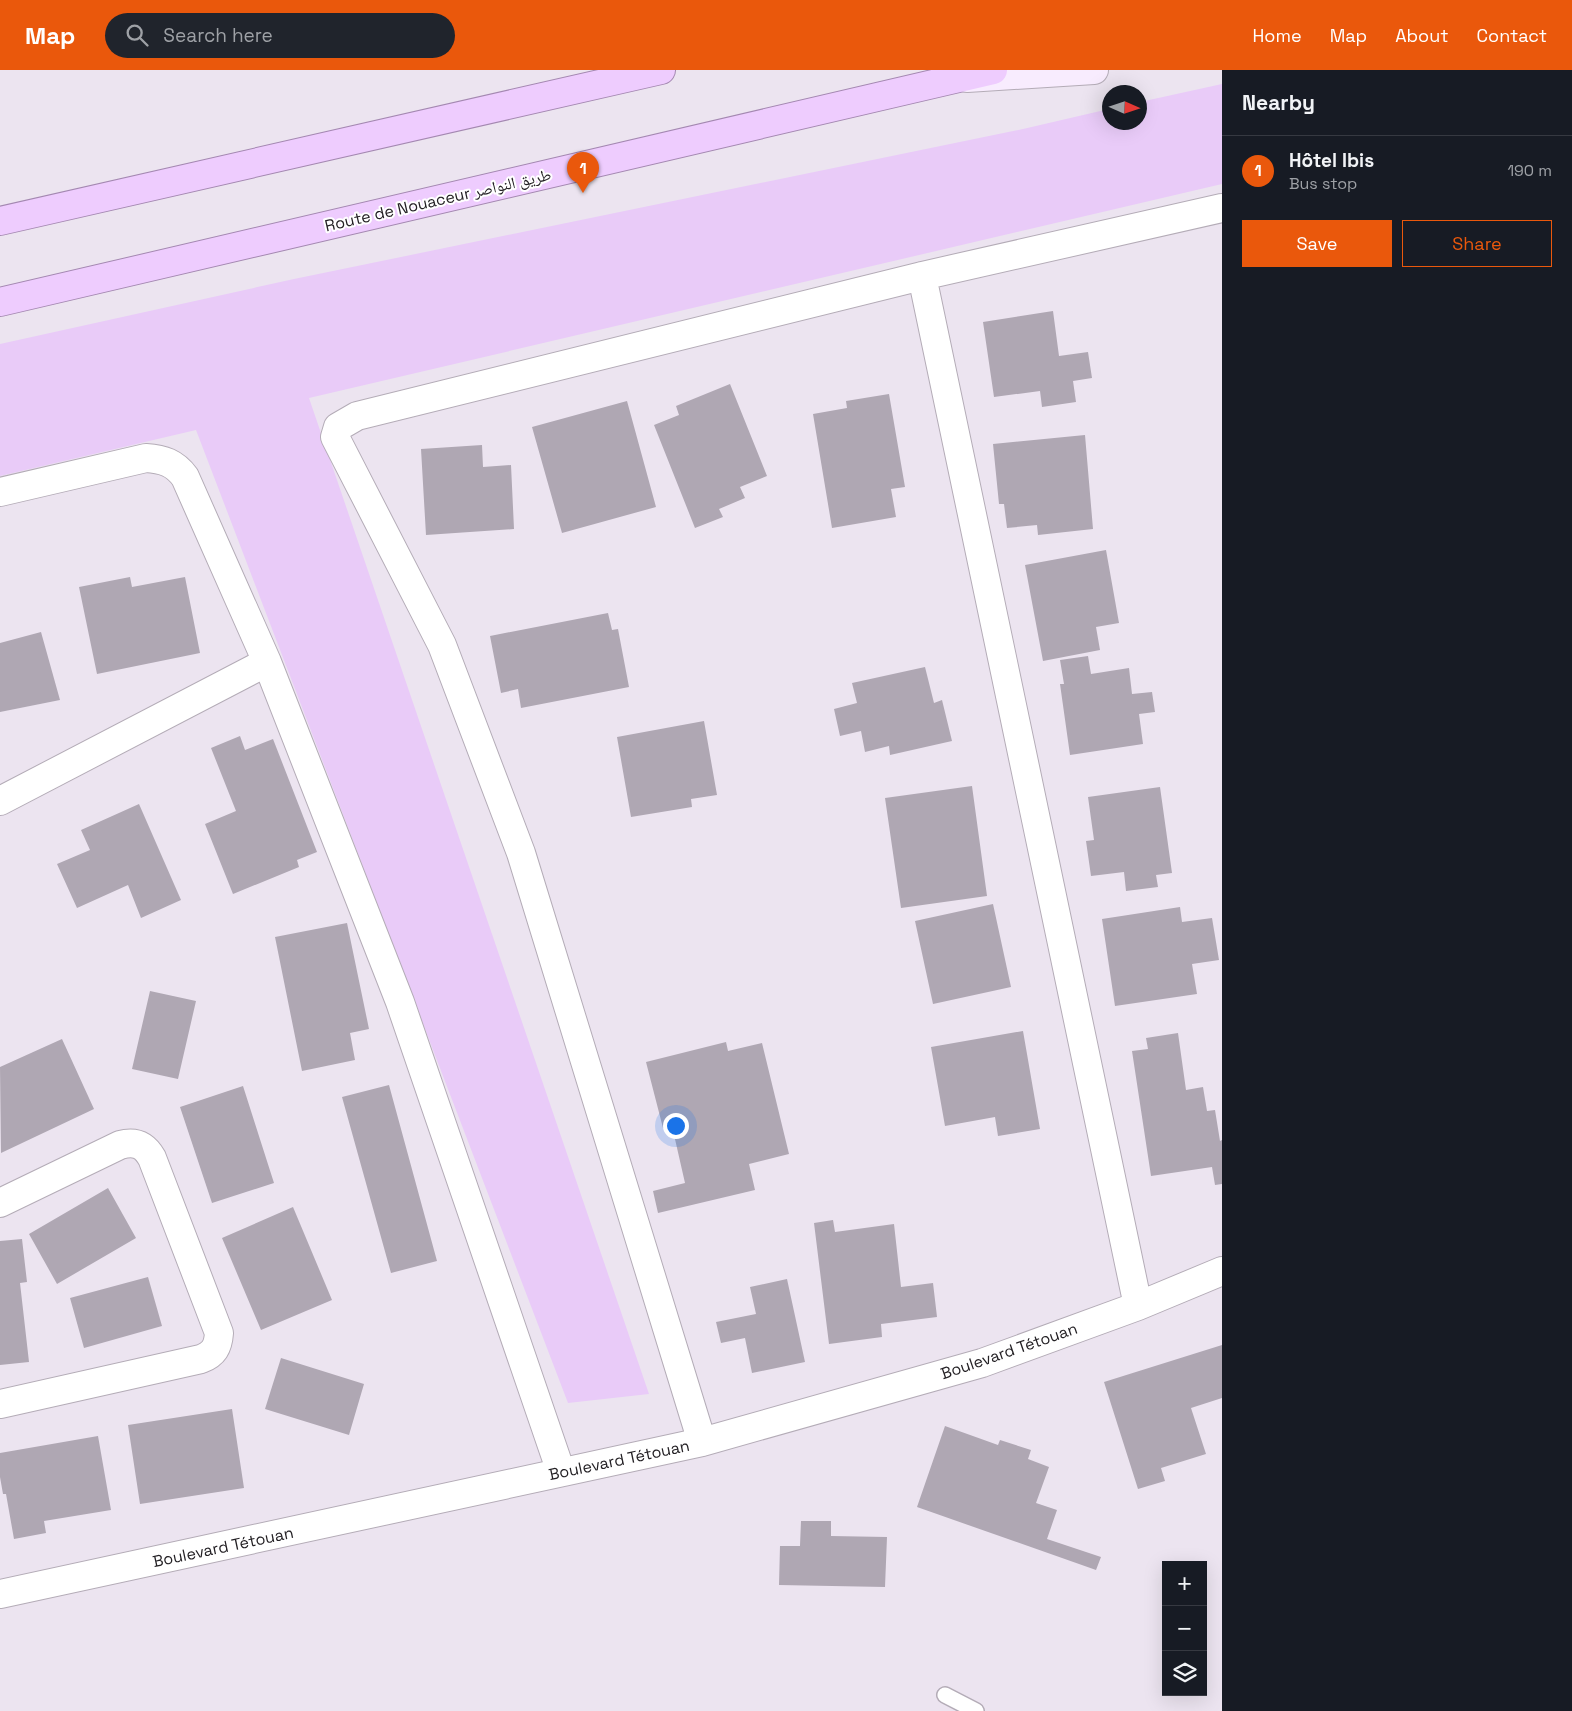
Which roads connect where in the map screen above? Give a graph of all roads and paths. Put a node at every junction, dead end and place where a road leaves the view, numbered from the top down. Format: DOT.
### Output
graph roads {
  1 [pos="661,70"];
  2 [pos="993,70"];
  3 [pos="1094,70"];
  4 [pos="958,78"];
  5 [pos="1222,208"];
  6 [pos="0,221"];
  7 [pos="922,276"];
  8 [pos="0,302"];
  9 [pos="0,492"];
  10 [pos="267,662"];
  11 [pos="0,801"];
  12 [pos="0,1203"];
  13 [pos="1222,1271"];
  14 [pos="1138,1306"];
  15 [pos="0,1404"];
  16 [pos="702,1442"];
  17 [pos="561,1472"];
  18 [pos="0,1594"];
  19 [pos="945,1695"];
  20 [pos="976,1711"];
  1 -- 6 [label="highway"];
  2 -- 4 [label="highway, Route de Nouaceur طريق النواصر"];
  3 -- 4 [label="main road"];
  4 -- 8 [label="highway, Route de Nouaceur طريق النواصر"];
  5 -- 7 [label="street"];
  7 -- 14 [label="street"];
  7 -- 16 [label="street"];
  9 -- 10 [label="street"];
  10 -- 11 [label="street"];
  10 -- 17 [label="street"];
  12 -- 15 [label="street"];
  13 -- 14 [label="street, Boulevard Tétouan"];
  14 -- 16 [label="street, Boulevard Tétouan"];
  16 -- 17 [label="street, Boulevard Tétouan"];
  17 -- 18 [label="street, Boulevard Tétouan"];
  19 -- 20 [label="lane"];
}
